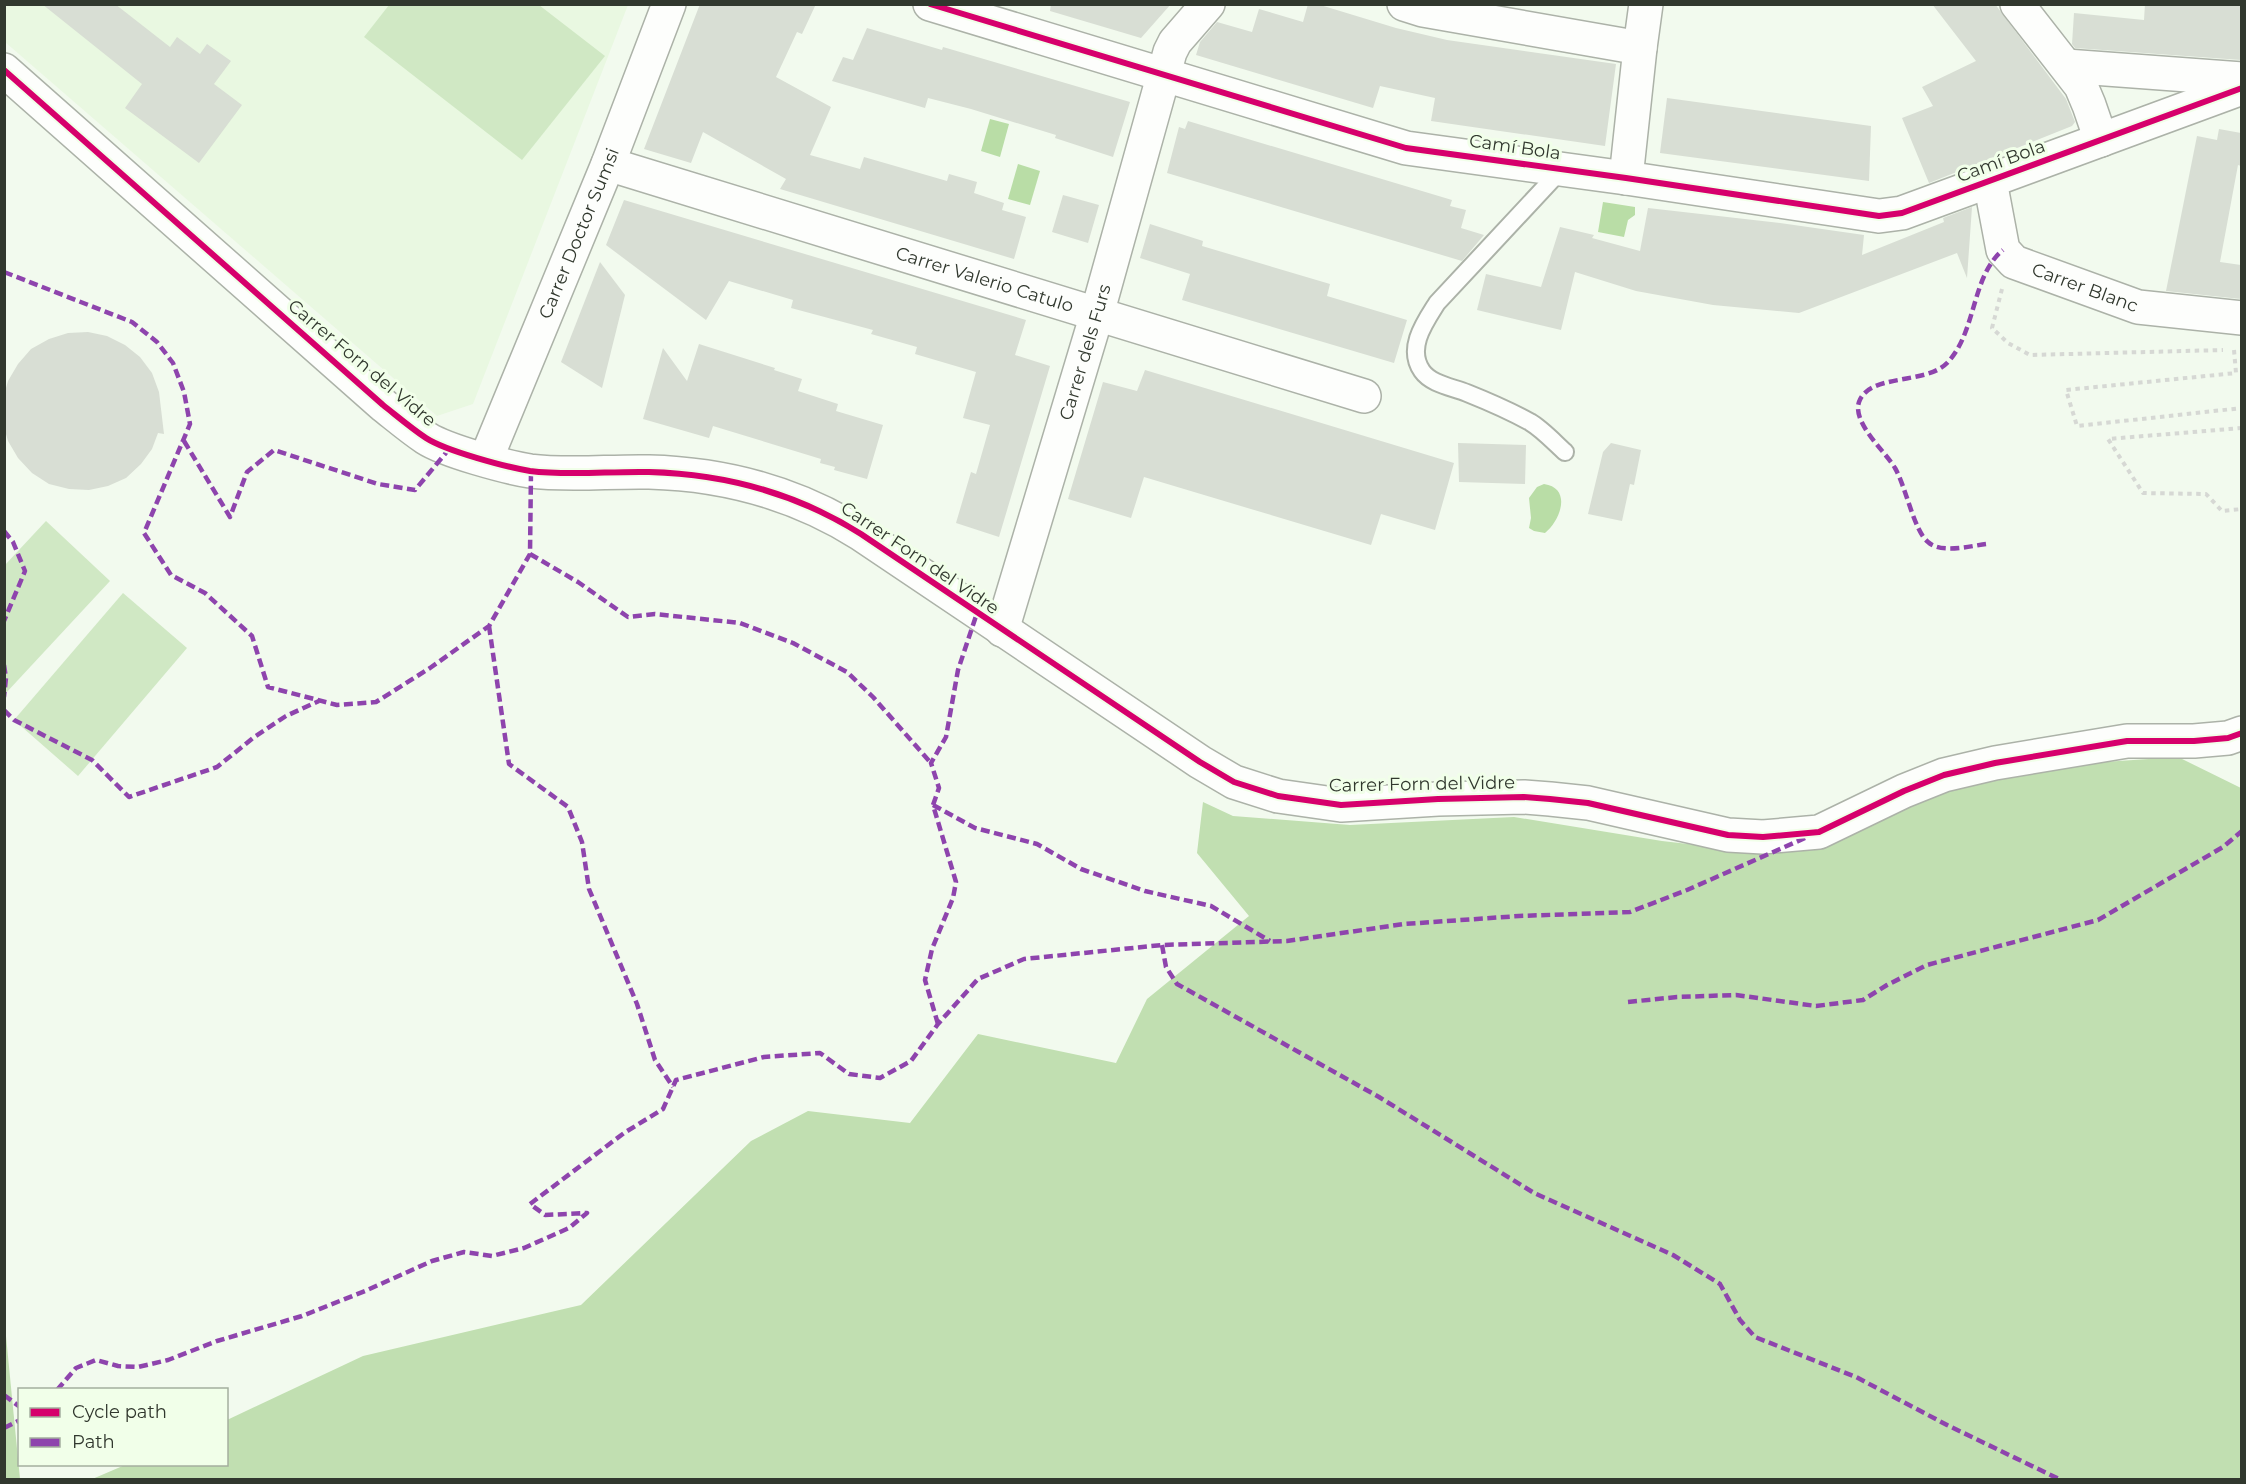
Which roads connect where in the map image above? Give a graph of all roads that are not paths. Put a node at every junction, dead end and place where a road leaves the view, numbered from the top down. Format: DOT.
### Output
graph roads {
  1 [pos="669,4"];
  2 [pos="930,4"];
  3 [pos="1208,4"];
  4 [pos="1404,4"];
  5 [pos="1647,4"];
  6 [pos="2017,4"];
  7 [pos="1640,48"];
  8 [pos="2066,66"];
  9 [pos="4,70"];
  10 [pos="1163,74"];
  11 [pos="2241,79"];
  12 [pos="2241,88"];
  13 [pos="2101,140"];
  14 [pos="608,164"];
  15 [pos="1562,169"];
  16 [pos="1626,178"];
  17 [pos="1990,182"];
  18 [pos="1097,314"];
  19 [pos="2241,318"];
  20 [pos="1364,396"];
  21 [pos="1565,452"];
  22 [pos="486,459"];
  23 [pos="1002,630"];
  24 [pos="2241,734"];
  1 -- 14 [label="street, Carrer Doctor Sumsi"];
  2 -- 10 [label="street, Camí Bola"];
  3 -- 10 [label="street, Carrer dels Furs"];
  4 -- 7 [label="street"];
  5 -- 7 [label="street"];
  6 -- 8 [label="street"];
  7 -- 16 [label="street"];
  8 -- 11 [label="street"];
  8 -- 13 [label="street"];
  9 -- 22 [label="street, Carrer Forn del Vidre"];
  10 -- 15 [label="street, Camí Bola"];
  10 -- 18 [label="street, Carrer dels Furs"];
  12 -- 13 [label="street, Camí Bola"];
  13 -- 17 [label="street, Camí Bola"];
  14 -- 18 [label="street, Carrer Valerio Catulo"];
  14 -- 22 [label="street, Carrer Doctor Sumsi"];
  15 -- 16 [label="street, Camí Bola"];
  15 -- 21 [label="lane, Camí Bola"];
  16 -- 17 [label="street, Camí Bola"];
  17 -- 19 [label="street, Carrer Blanc"];
  18 -- 20 [label="street, Carrer Valerio Catulo"];
  18 -- 23 [label="street, Carrer dels Furs"];
  22 -- 23 [label="street, Carrer Forn del Vidre"];
  23 -- 24 [label="street, Carrer Forn del Vidre"];
}
